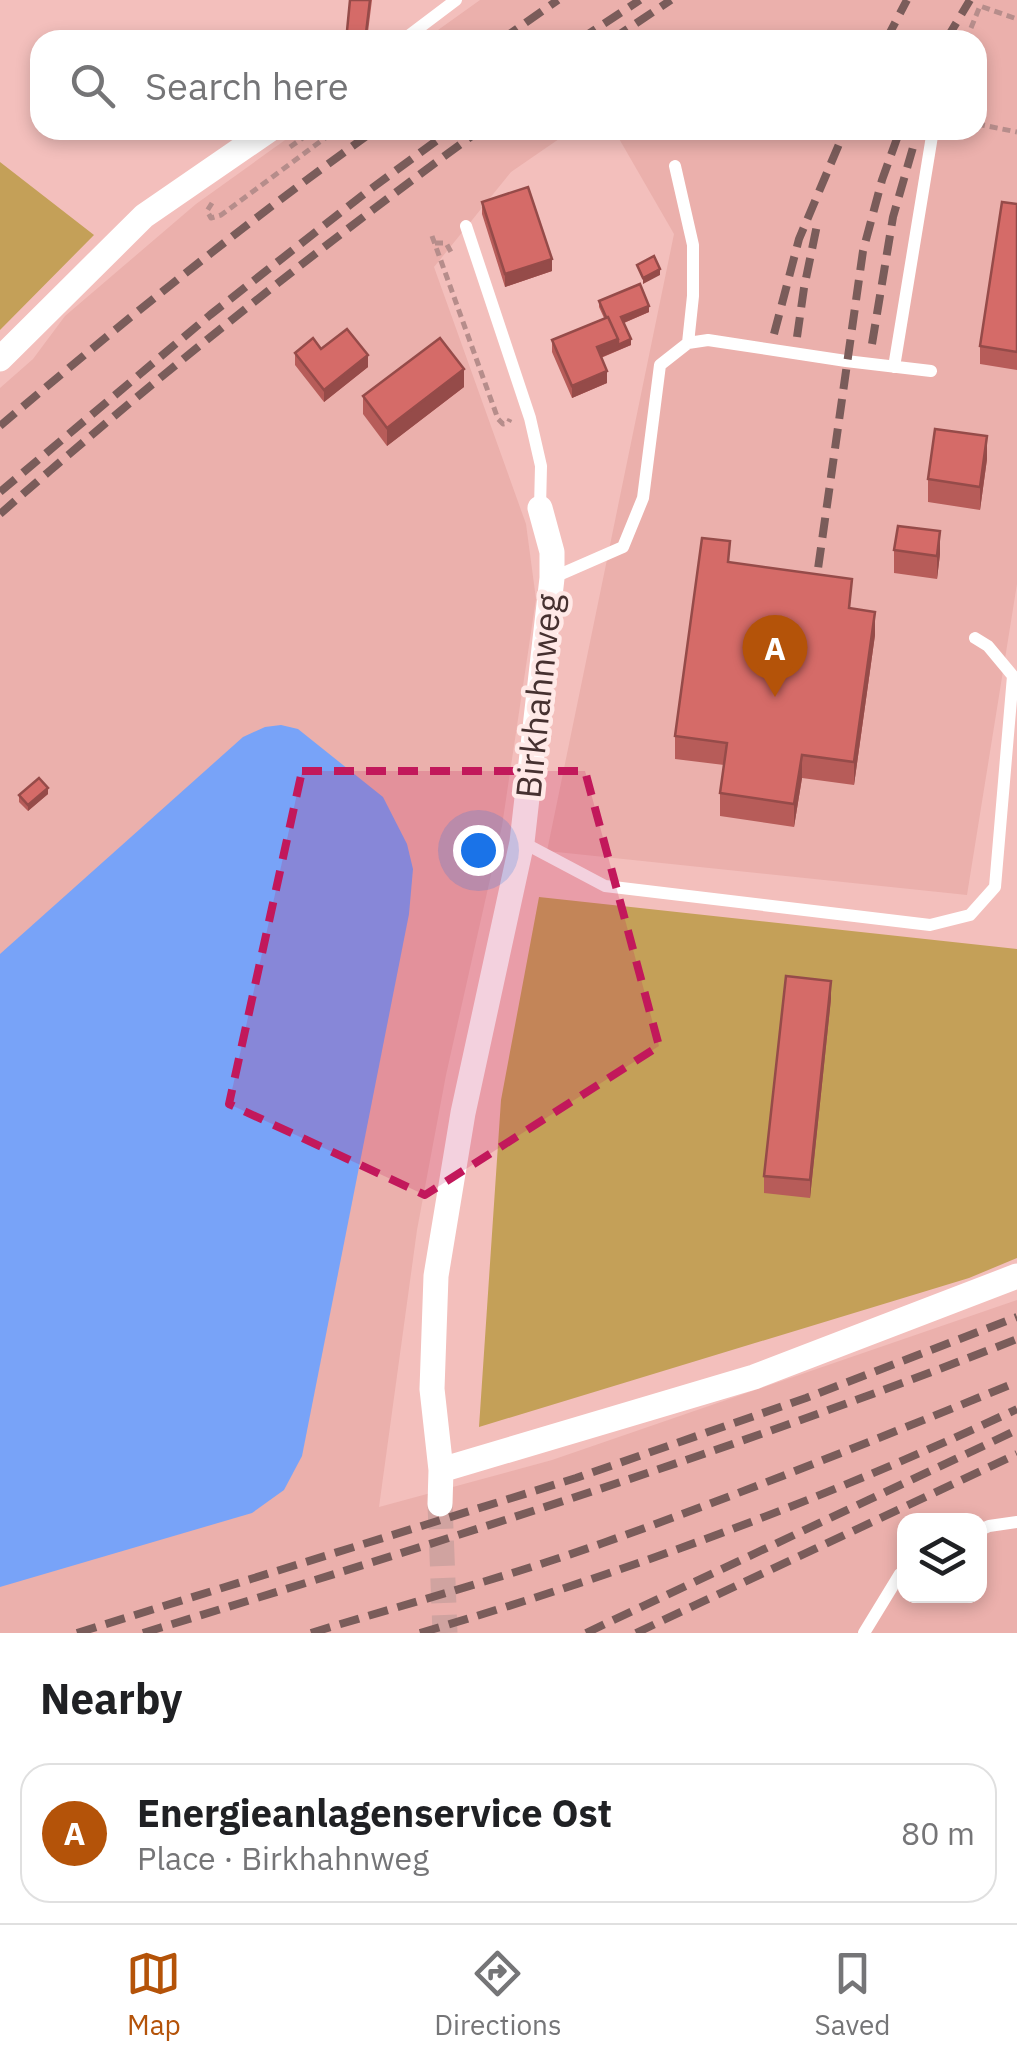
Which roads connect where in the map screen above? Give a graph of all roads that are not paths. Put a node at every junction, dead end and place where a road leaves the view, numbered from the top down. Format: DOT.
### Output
graph roads {
  1 [pos="456,0"];
  2 [pos="416,30"];
  3 [pos="931,140"];
  4 [pos="277,141"];
  5 [pos="675,166"];
  6 [pos="466,226"];
  7 [pos="688,343"];
  8 [pos="0,359"];
  9 [pos="894,367"];
  10 [pos="931,371"];
  11 [pos="540,508"];
  12 [pos="552,578"];
  13 [pos="974,638"];
  14 [pos="522,842"];
  15 [pos="1017,1276"];
  16 [pos="441,1470"];
  17 [pos="440,1504"];
  18 [pos="1017,1522"];
  19 [pos="987,1527"];
  20 [pos="897,1579"];
  21 [pos="864,1633"];
  1 -- 2 [label="lane"];
  3 -- 9 [label="lane"];
  4 -- 8 [label="street"];
  5 -- 7 [label="lane"];
  6 -- 11 [label="lane, Birkhahnweg"];
  7 -- 9 [label="lane"];
  7 -- 12 [label="lane"];
  9 -- 10 [label="lane"];
  11 -- 12 [label="street, Birkhahnweg"];
  12 -- 14 [label="street, Birkhahnweg"];
  13 -- 14 [label="lane"];
  14 -- 16 [label="street, Birkhahnweg"];
  15 -- 16 [label="street"];
  16 -- 17 [label="street, Birkhahnweg"];
  18 -- 19 [label="lane"];
  20 -- 21 [label="lane"];
}
